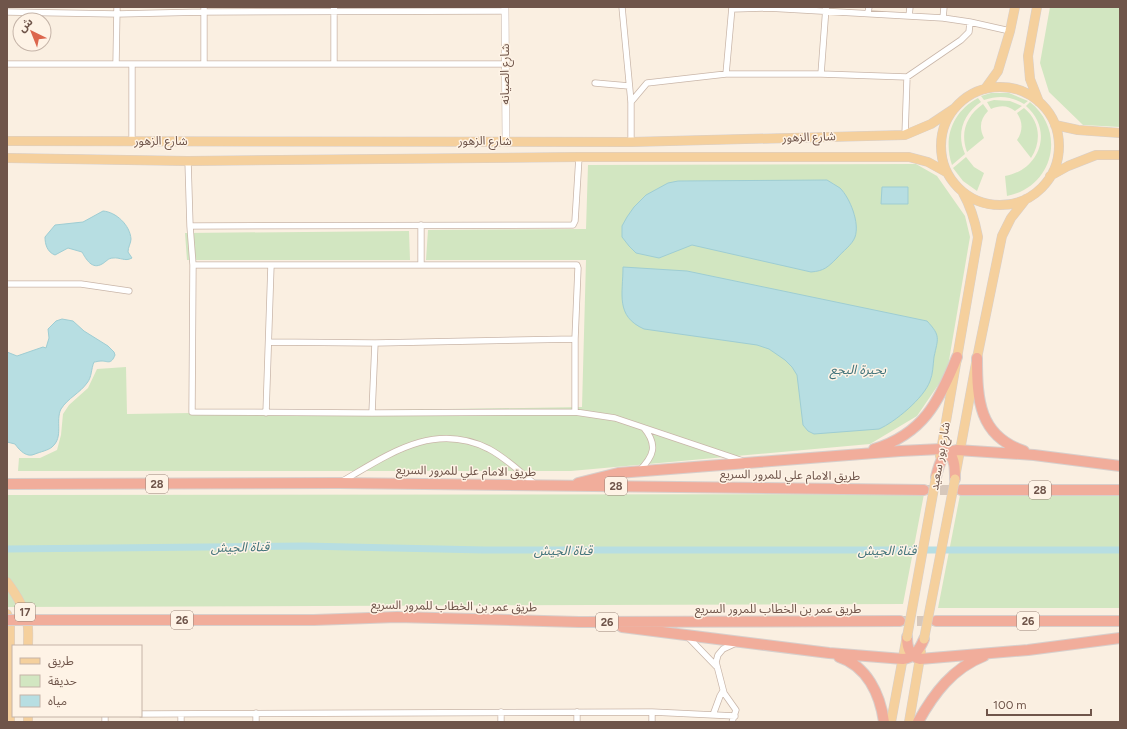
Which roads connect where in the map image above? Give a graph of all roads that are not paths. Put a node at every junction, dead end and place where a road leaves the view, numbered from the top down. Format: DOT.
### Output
graph roads {
  1 [pos="117,7"];
  2 [pos="622,7"];
  3 [pos="910,7"];
  4 [pos="944,7"];
  5 [pos="1015,7"];
  6 [pos="1037,7"];
  7 [pos="732,8"];
  8 [pos="504,9"];
  9 [pos="826,9"];
  10 [pos="204,10"];
  11 [pos="268,10"];
  12 [pos="334,10"];
  13 [pos="868,10"];
  14 [pos="7,12"];
  15 [pos="117,14"];
  16 [pos="909,16"];
  17 [pos="943,18"];
  18 [pos="970,22"];
  19 [pos="1010,31"];
  20 [pos="7,64"];
  21 [pos="116,64"];
  22 [pos="132,64"];
  23 [pos="204,64"];
  24 [pos="334,64"];
  25 [pos="506,64"];
  26 [pos="726,74"];
  27 [pos="821,74"];
  28 [pos="906,77"];
  29 [pos="595,83"];
  30 [pos="629,86"];
  31 [pos="985,89"];
  32 [pos="631,102"];
  33 [pos="1039,102"];
  34 [pos="955,108"];
  35 [pos="1055,125"];
  36 [pos="1120,133"];
  37 [pos="905,135"];
  38 [pos="7,141"];
  39 [pos="132,141"];
  40 [pos="506,141"];
  41 [pos="580,142"];
  42 [pos="631,142"];
  43 [pos="1120,155"];
  44 [pos="579,157"];
  45 [pos="7,158"];
  46 [pos="188,161"];
  47 [pos="946,172"];
  48 [pos="1050,176"];
  49 [pos="963,192"];
  50 [pos="1026,199"];
  51 [pos="190,226"];
  52 [pos="421,226"];
  53 [pos="193,265"];
  54 [pos="271,265"];
  55 [pos="421,265"];
  56 [pos="7,284"];
  57 [pos="129,291"];
  58 [pos="575,339"];
  59 [pos="269,342"];
  60 [pos="375,343"];
  61 [pos="956,356"];
  62 [pos="977,358"];
  63 [pos="575,412"];
  64 [pos="266,413"];
  65 [pos="372,414"];
  66 [pos="644,428"];
  67 [pos="858,454"];
  68 [pos="949,454"];
  69 [pos="1034,455"];
  70 [pos="748,463"];
  71 [pos="1120,466"];
  72 [pos="638,471"];
  73 [pos="936,477"];
  74 [pos="954,479"];
  75 [pos="339,483"];
  76 [pos="7,484"];
  77 [pos="537,486"];
  78 [pos="567,486"];
  79 [pos="924,490"];
  80 [pos="961,490"];
  81 [pos="1120,490"];
  82 [pos="7,582"];
  83 [pos="7,614"];
  84 [pos="7,620"];
  85 [pos="936,621"];
  86 [pos="1120,621"];
  87 [pos="579,622"];
  88 [pos="900,622"];
  89 [pos="686,635"];
  90 [pos="907,637"];
  91 [pos="1120,638"];
  92 [pos="924,639"];
  93 [pos="740,642"];
  94 [pos="28,645"];
  95 [pos="829,653"];
  96 [pos="913,654"];
  97 [pos="990,654"];
  98 [pos="716,666"];
  99 [pos="723,691"];
  100 [pos="8,698"];
  101 [pos="501,712"];
  102 [pos="577,712"];
  103 [pos="652,712"];
  104 [pos="142,714"];
  105 [pos="181,714"];
  106 [pos="256,714"];
  107 [pos="713,715"];
  108 [pos="734,716"];
  109 [pos="10,722"];
  110 [pos="180,722"];
  111 [pos="256,722"];
  112 [pos="501,722"];
  113 [pos="577,722"];
  114 [pos="652,722"];
  115 [pos="732,722"];
  116 [pos="884,722"];
  117 [pos="891,722"];
  118 [pos="909,722"];
  119 [pos="918,722"];
  1 -- 15 [label="street"];
  2 -- 30 [label="street"];
  3 -- 16 [label="street"];
  4 -- 17 [label="street"];
  5 -- 19 [label="main road"];
  6 -- 33 [label="main road"];
  7 -- 9 [label="street"];
  7 -- 26 [label="street"];
  8 -- 12 [label="street"];
  8 -- 25 [label="street, شارع الصيانه"];
  9 -- 13 [label="street"];
  9 -- 27 [label="street"];
  10 -- 11 [label="street"];
  10 -- 15 [label="street"];
  10 -- 23 [label="street"];
  11 -- 12 [label="street"];
  12 -- 24 [label="street"];
  13 -- 16 [label="street"];
  14 -- 15 [label="street"];
  15 -- 21 [label="street"];
  16 -- 17 [label="street"];
  17 -- 18 [label="street"];
  18 -- 19 [label="street"];
  18 -- 28 [label="street"];
  19 -- 31 [label="main road"];
  20 -- 21 [label="street"];
  21 -- 22 [label="street"];
  22 -- 23 [label="street"];
  22 -- 39 [label="street"];
  23 -- 24 [label="street"];
  24 -- 25 [label="street"];
  25 -- 40 [label="street, شارع الصيانه"];
  26 -- 27 [label="street"];
  26 -- 32 [label="street"];
  27 -- 28 [label="street"];
  28 -- 37 [label="street"];
  29 -- 30 [label="street"];
  30 -- 32 [label="street"];
  31 -- 33 [label="main road"];
  31 -- 34 [label="main road"];
  32 -- 42 [label="street"];
  33 -- 35 [label="main road"];
  34 -- 37 [label="main road, شارع الزهور"];
  34 -- 47 [label="main road"];
  35 -- 36 [label="main road"];
  35 -- 48 [label="main road"];
  37 -- 42 [label="main road, شارع الزهور"];
  38 -- 39 [label="main road, شارع الزهور"];
  39 -- 40 [label="main road, شارع الزهور"];
  40 -- 41 [label="main road, شارع الزهور"];
  41 -- 42 [label="main road, شارع الزهور"];
  41 -- 44 [label="main road"];
  43 -- 48 [label="main road"];
  44 -- 46 [label="main road, شارع الزهور"];
  44 -- 47 [label="main road, شارع الزهور"];
  44 -- 52 [label="street"];
  45 -- 46 [label="main road, شارع الزهور"];
  46 -- 51 [label="street"];
  47 -- 49 [label="main road"];
  48 -- 50 [label="main road"];
  49 -- 50 [label="main road"];
  49 -- 61 [label="main road, شارع بور سعيد"];
  50 -- 62 [label="main road, شارع بور سعيد"];
  51 -- 52 [label="street"];
  51 -- 53 [label="street"];
  52 -- 55 [label="street"];
  53 -- 54 [label="street"];
  53 -- 64 [label="street"];
  54 -- 55 [label="street"];
  54 -- 59 [label="street"];
  55 -- 58 [label="street"];
  56 -- 57 [label="street"];
  58 -- 60 [label="street"];
  58 -- 63 [label="street"];
  59 -- 60 [label="street"];
  59 -- 64 [label="street"];
  60 -- 65 [label="street"];
  61 -- 67 [label="highway"];
  61 -- 68 [label="main road, شارع بور سعيد"];
  62 -- 68 [label="main road, شارع بور سعيد"];
  62 -- 69 [label="highway"];
  63 -- 65 [label="street"];
  63 -- 66 [label="street"];
  64 -- 65 [label="street"];
  66 -- 70 [label="street"];
  66 -- 72 [label="street"];
  67 -- 68 [label="highway"];
  67 -- 70 [label="highway"];
  68 -- 69 [label="highway"];
  68 -- 73 [label="highway"];
  68 -- 74 [label="highway"];
  69 -- 71 [label="highway"];
  70 -- 72 [label="highway"];
  72 -- 78 [label="highway"];
  73 -- 90 [label="main road, شارع بور سعيد, bridge"];
  74 -- 92 [label="main road, شارع بور سعيد, bridge"];
  75 -- 76 [label="highway, طريق الامام علي للمرور السريع / 28"];
  75 -- 77 [label="highway, طريق الامام علي للمرور السريع / 28"];
  75 -- 77 [label="street"];
  77 -- 78 [label="highway, طريق الامام علي للمرور السريع / 28"];
  78 -- 79 [label="highway, طريق الامام علي للمرور السريع / 28"];
  80 -- 81 [label="highway, 28"];
  82 -- 94 [label="main road, 17"];
  83 -- 100 [label="main road, 17"];
  84 -- 87 [label="highway, طريق عمر بن الخطاب للمرور السريع / 26, bridge"];
  85 -- 86 [label="highway, 26"];
  87 -- 88 [label="highway, طريق عمر بن الخطاب للمرور السريع / 26"];
  87 -- 89 [label="highway"];
  89 -- 93 [label="highway"];
  89 -- 98 [label="street"];
  90 -- 96 [label="highway"];
  91 -- 97 [label="highway"];
  92 -- 96 [label="highway"];
  93 -- 95 [label="highway"];
  93 -- 98 [label="street"];
  95 -- 96 [label="highway"];
  95 -- 116 [label="highway"];
  96 -- 97 [label="highway"];
  96 -- 117 [label="main road"];
  96 -- 118 [label="main road"];
  97 -- 119 [label="highway"];
  98 -- 99 [label="street"];
  99 -- 107 [label="street"];
  99 -- 108 [label="street"];
  100 -- 109 [label="main road, 17"];
  101 -- 102 [label="street"];
  101 -- 106 [label="street"];
  101 -- 112 [label="street"];
  102 -- 103 [label="street"];
  102 -- 113 [label="street"];
  103 -- 107 [label="street"];
  103 -- 114 [label="street"];
  104 -- 105 [label="street"];
  105 -- 106 [label="street"];
  105 -- 110 [label="street"];
  106 -- 111 [label="street"];
  107 -- 108 [label="street"];
  108 -- 115 [label="street"];
}
